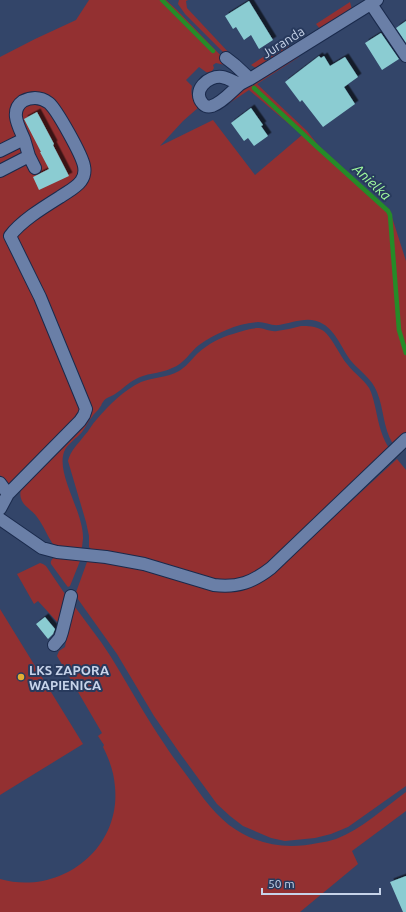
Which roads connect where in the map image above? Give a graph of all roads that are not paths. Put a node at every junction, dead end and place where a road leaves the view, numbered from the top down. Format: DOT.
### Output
graph roads {
  1 [pos="374,2"];
  2 [pos="406,56"];
  3 [pos="226,58"];
  4 [pos="245,82"];
  5 [pos="24,139"];
  6 [pos="0,151"];
  7 [pos="28,156"];
  8 [pos="35,168"];
  9 [pos="0,171"];
  10 [pos="5,235"];
  11 [pos="406,439"];
  12 [pos="0,483"];
  13 [pos="8,494"];
  14 [pos="0,509"];
  15 [pos="0,519"];
  16 [pos="71,596"];
  17 [pos="54,645"];
  1 -- 2 [label="street"];
  1 -- 4 [label="street, Juranda"];
  3 -- 4 [label="street"];
  4 -- 4 [label="street, Juranda"];
  5 -- 6 [label="street"];
  5 -- 7 [label="street"];
  5 -- 10 [label="street"];
  7 -- 8 [label="street"];
  7 -- 9 [label="street"];
  10 -- 13 [label="street"];
  11 -- 15 [label="street"];
  12 -- 13 [label="street"];
  13 -- 14 [label="street"];
  16 -- 17 [label="street"];
}
